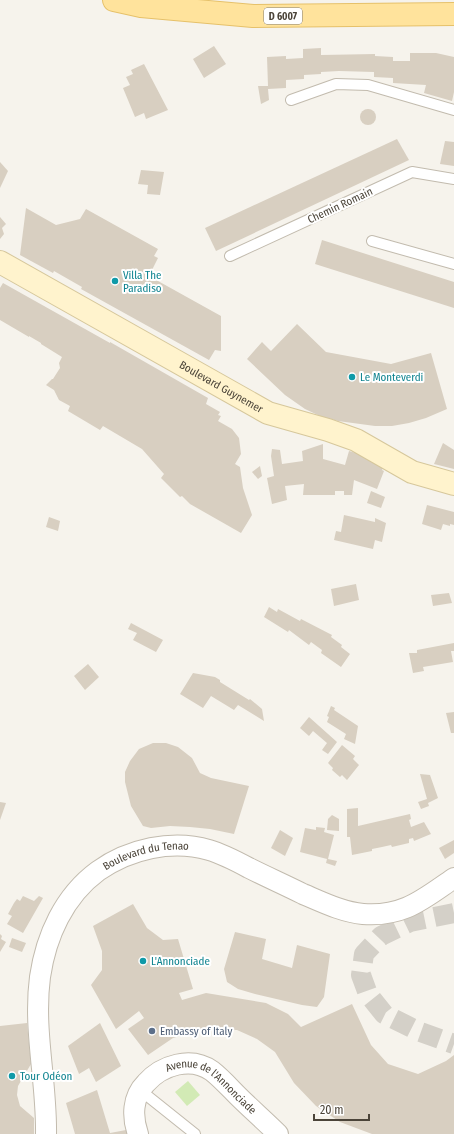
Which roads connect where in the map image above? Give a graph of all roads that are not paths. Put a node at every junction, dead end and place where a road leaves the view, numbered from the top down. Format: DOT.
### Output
graph roads {
  1 [pos="114,0"];
  2 [pos="454,14"];
  3 [pos="291,100"];
  4 [pos="454,110"];
  5 [pos="454,179"];
  6 [pos="372,241"];
  7 [pos="230,256"];
  8 [pos="0,262"];
  9 [pos="454,264"];
  10 [pos="454,484"];
  11 [pos="454,878"];
  12 [pos="140,1090"];
  13 [pos="46,1134"];
  14 [pos="138,1134"];
  15 [pos="195,1134"];
  16 [pos="278,1134"];
  1 -- 2 [label="main road, D 6007"];
  3 -- 4 [label="lane"];
  5 -- 7 [label="lane, Chemin Romain"];
  6 -- 9 [label="lane"];
  8 -- 10 [label="main road, Boulevard Guynemer"];
  11 -- 13 [label="street, Boulevard du Tenao"];
  12 -- 14 [label="street, Avenue de l'Annonciade"];
  12 -- 15 [label="lane"];
  12 -- 16 [label="street, Avenue de l'Annonciade"];
}
